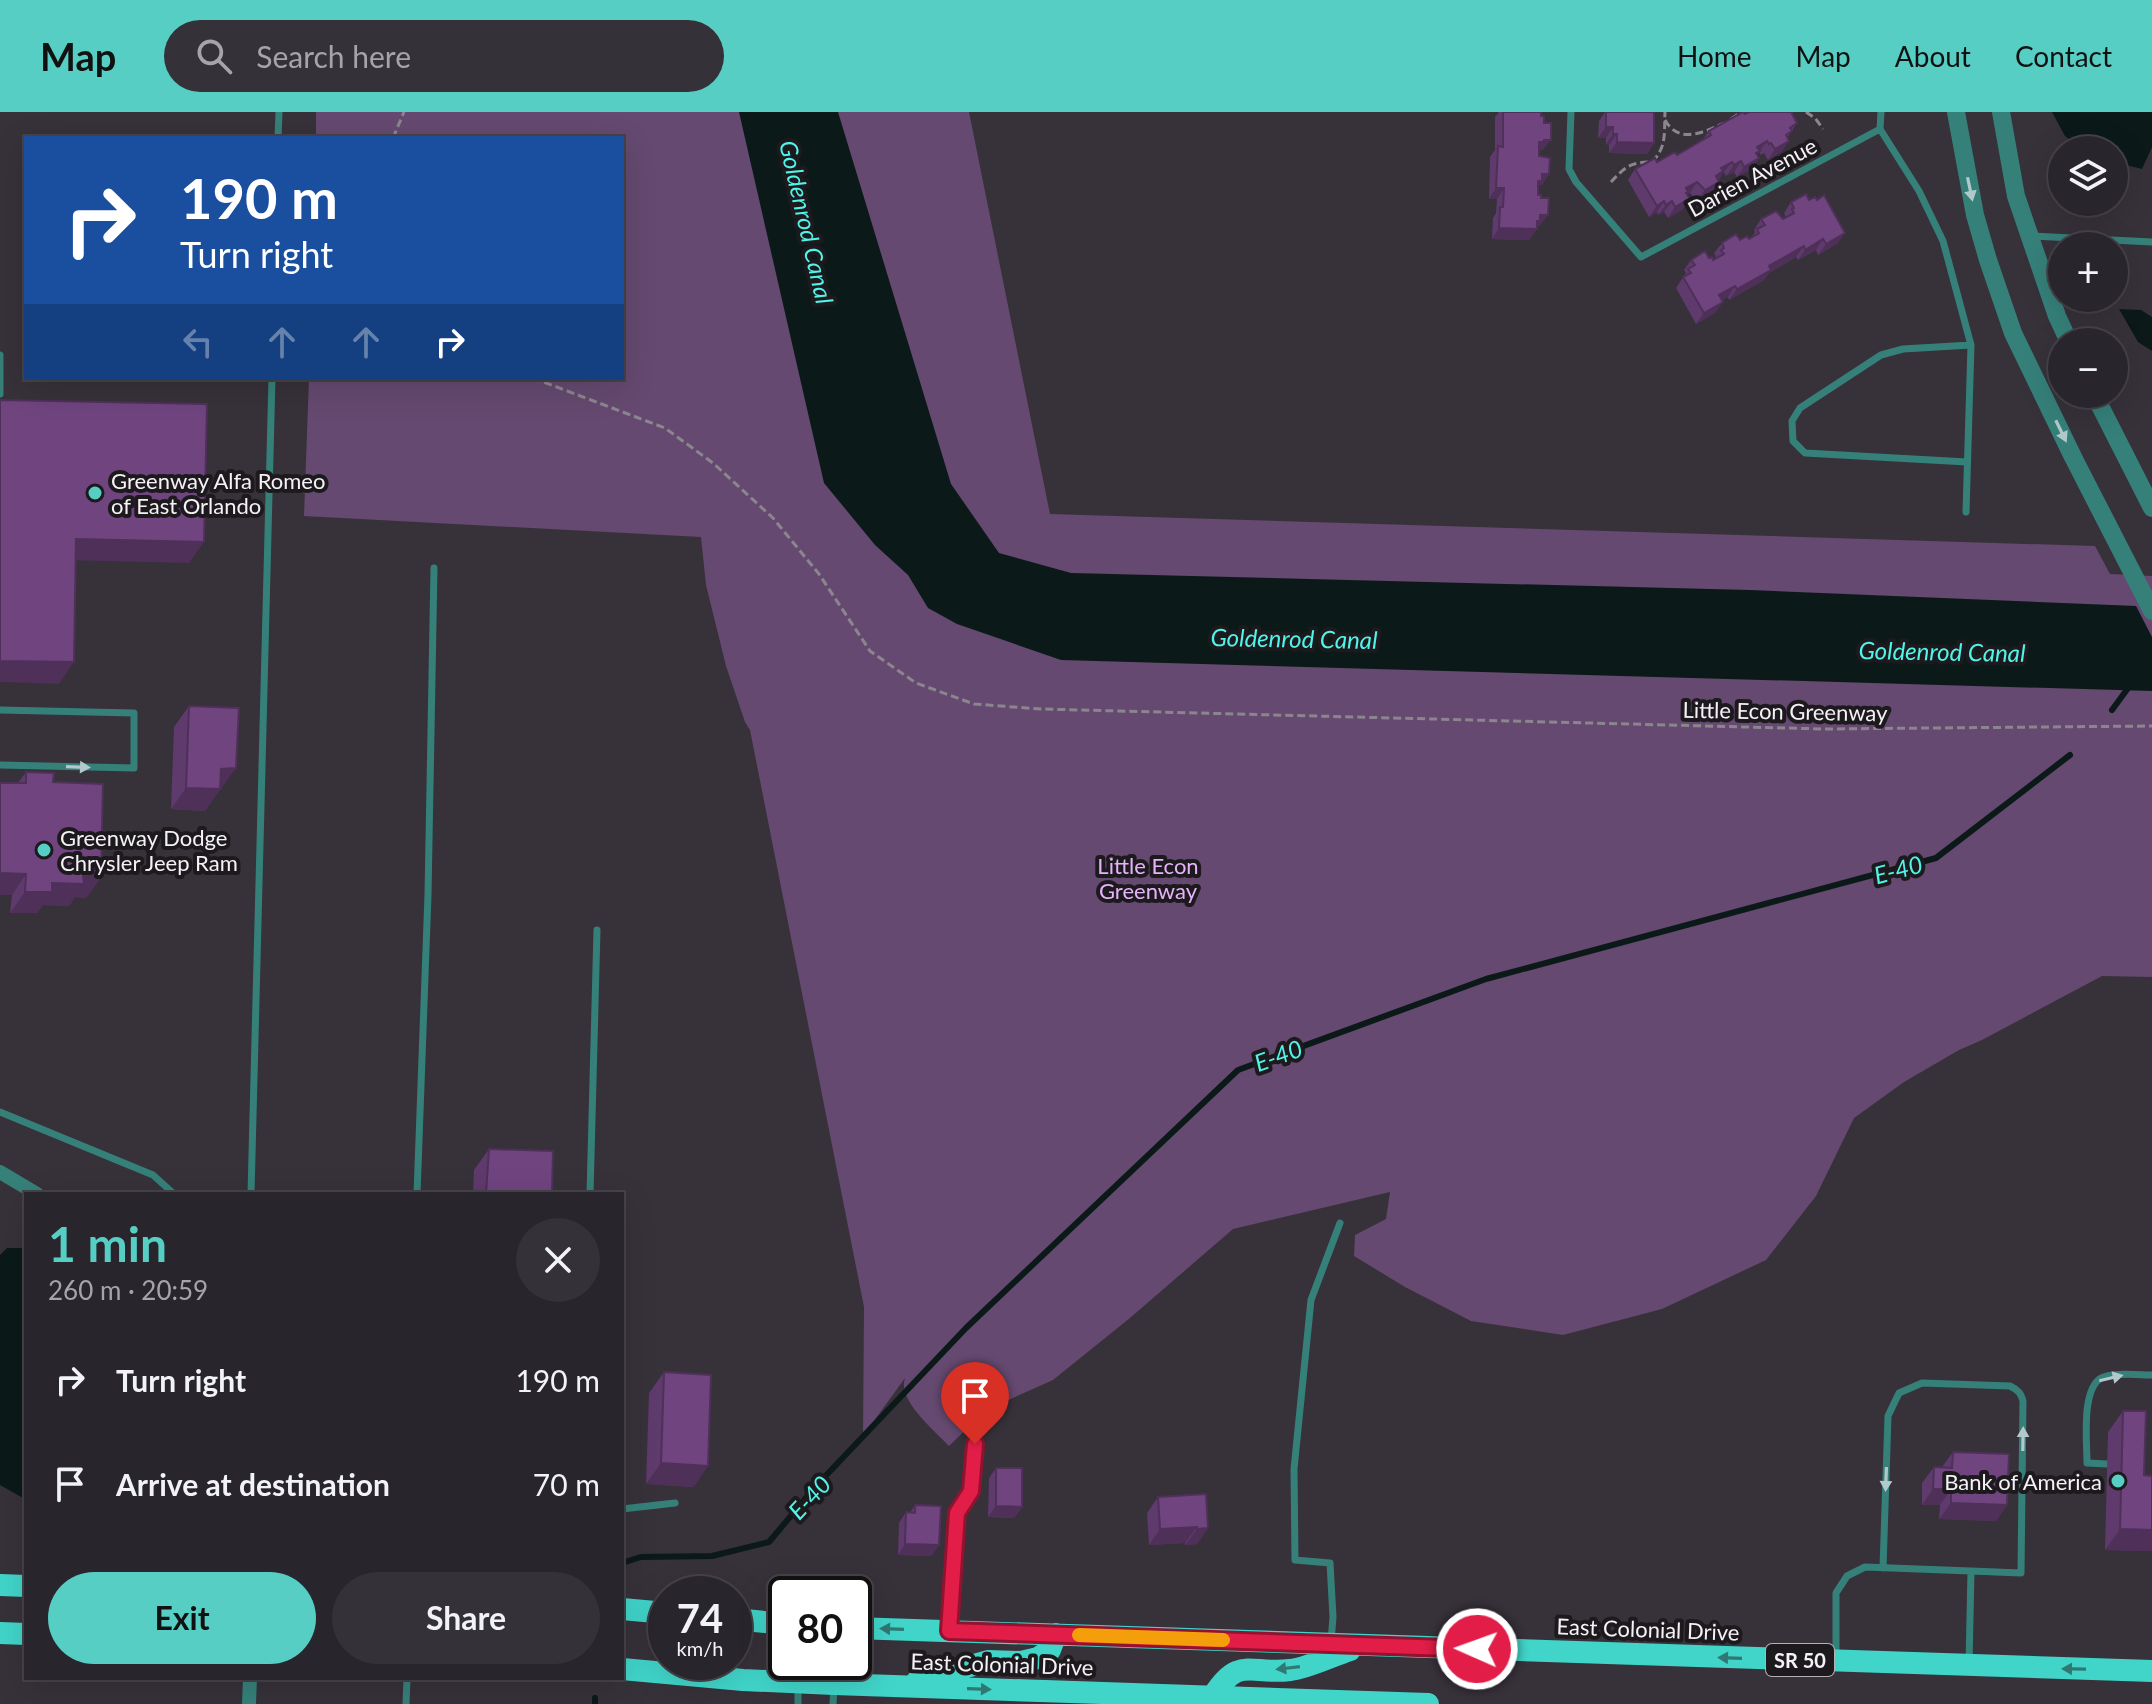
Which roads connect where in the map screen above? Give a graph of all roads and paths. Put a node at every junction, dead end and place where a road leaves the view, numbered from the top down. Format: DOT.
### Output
graph roads {
  1 [pos="279,112"];
  2 [pos="404,112"];
  3 [pos="1571,112"];
  4 [pos="1665,112"];
  5 [pos="1741,112"];
  6 [pos="1806,112"];
  7 [pos="1881,112"];
  8 [pos="1956,112"];
  9 [pos="2001,112"];
  10 [pos="1664,120"];
  11 [pos="1823,129"];
  12 [pos="1880,129"];
  13 [pos="278,136"];
  14 [pos="394,136"];
  15 [pos="1611,182"];
  16 [pos="2030,236"];
  17 [pos="2152,242"];
  18 [pos="2063,328"];
  19 [pos="1971,345"];
  20 [pos="0,355"];
  21 [pos="272,380"];
  22 [pos="538,380"];
  23 [pos="0,394"];
  24 [pos="2101,408"];
  25 [pos="1967,462"];
  26 [pos="2152,508"];
  27 [pos="1966,512"];
  28 [pos="434,568"];
  29 [pos="2152,611"];
  30 [pos="0,710"];
  31 [pos="2152,726"];
  32 [pos="0,765"];
  33 [pos="597,930"];
  34 [pos="0,1112"];
  35 [pos="0,1172"];
  36 [pos="34,1192"];
  37 [pos="172,1192"];
  38 [pos="251,1192"];
  39 [pos="417,1192"];
  40 [pos="590,1192"];
  41 [pos="1340,1223"];
  42 [pos="2152,1375"];
  43 [pos="975,1444"];
  44 [pos="2107,1464"];
  45 [pos="675,1503"];
  46 [pos="624,1509"];
  47 [pos="1883,1568"];
  48 [pos="1971,1571"];
  49 [pos="0,1585"];
  50 [pos="24,1586"];
  51 [pos="624,1609"];
  52 [pos="648,1611"];
  53 [pos="872,1629"];
  54 [pos="949,1631"];
  55 [pos="0,1633"];
  56 [pos="24,1634"];
  57 [pos="1056,1634"];
  58 [pos="1331,1644"];
  59 [pos="1362,1645"];
  60 [pos="1836,1661"];
  61 [pos="1969,1666"];
  62 [pos="624,1669"];
  63 [pos="2152,1671"];
  64 [pos="250,1680"];
  65 [pos="407,1680"];
  66 [pos="896,1687"];
  67 [pos="798,1693"];
  68 [pos="834,1694"];
  69 [pos="1213,1700"];
  70 [pos="1303,1702"];
  71 [pos="249,1704"];
  72 [pos="406,1704"];
  73 [pos="1428,1704"];
  1 -- 13 [label="lane"];
  2 -- 14 [label="path"];
  3 -- 12 [label="lane, Darien Avenue"];
  4 -- 10 [label="path"];
  5 -- 10 [label="path"];
  6 -- 11 [label="path"];
  7 -- 12 [label="lane"];
  8 -- 29 [label="street, one-way"];
  9 -- 16 [label="street"];
  10 -- 15 [label="path"];
  12 -- 19 [label="lane"];
  16 -- 17 [label="lane"];
  16 -- 18 [label="street"];
  19 -- 25 [label="lane"];
  19 -- 25 [label="lane"];
  20 -- 23 [label="lane"];
  21 -- 38 [label="lane"];
  22 -- 31 [label="path, Little Econ Greenway"];
  24 -- 26 [label="street"];
  25 -- 27 [label="lane"];
  28 -- 39 [label="lane"];
  32 -- 30 [label="lane, one-way"];
  33 -- 40 [label="lane"];
  34 -- 37 [label="lane"];
  35 -- 36 [label="street"];
  41 -- 58 [label="lane"];
  44 -- 42 [label="lane, one-way"];
  43 -- 54 [label="lane"];
  45 -- 46 [label="lane"];
  47 -- 48 [label="lane"];
  48 -- 47 [label="lane, one-way"];
  47 -- 60 [label="lane"];
  48 -- 61 [label="lane"];
  49 -- 50 [label="highway"];
  51 -- 52 [label="highway"];
  54 -- 53 [label="highway, East Colonial Drive / SR 50, one-way"];
  54 -- 57 [label="highway, East Colonial Drive / SR 50"];
  55 -- 56 [label="highway"];
  57 -- 58 [label="highway, East Colonial Drive / SR 50"];
  57 -- 66 [label="highway"];
  58 -- 59 [label="highway, East Colonial Drive / SR 50"];
  60 -- 59 [label="highway, East Colonial Drive / SR 50, one-way"];
  59 -- 69 [label="highway, one-way"];
  60 -- 61 [label="highway, East Colonial Drive / SR 50"];
  63 -- 61 [label="highway, East Colonial Drive / SR 50, one-way"];
  62 -- 67 [label="highway, East Colonial Drive"];
  64 -- 71 [label="street"];
  65 -- 72 [label="lane"];
  66 -- 68 [label="highway, East Colonial Drive"];
  66 -- 69 [label="highway, East Colonial Drive, one-way"];
  67 -- 68 [label="highway, East Colonial Drive"];
  69 -- 70 [label="highway, East Colonial Drive"];
  70 -- 73 [label="highway, East Colonial Drive"];
}
